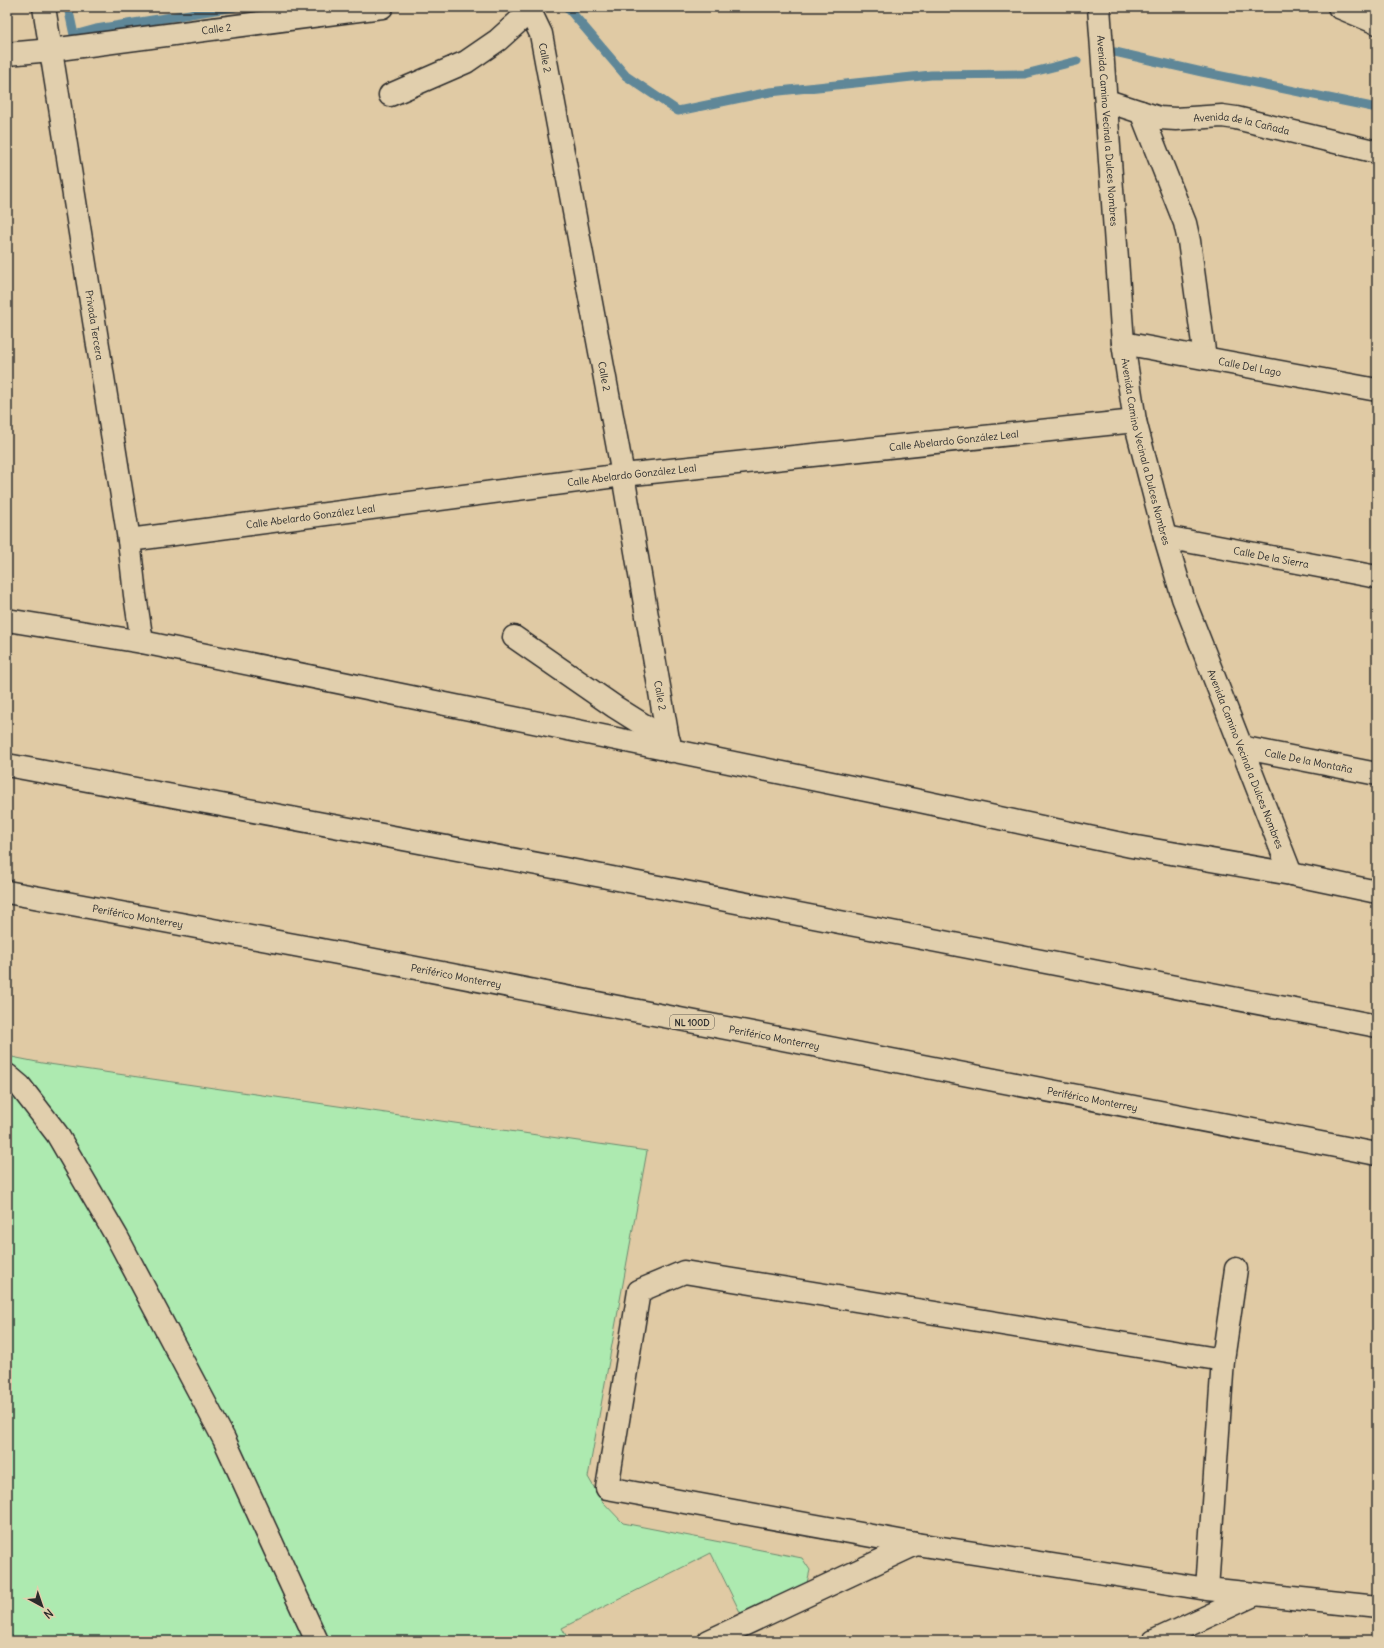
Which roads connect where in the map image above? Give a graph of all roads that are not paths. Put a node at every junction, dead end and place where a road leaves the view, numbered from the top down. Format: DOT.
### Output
graph roads {
  1 [pos="44,7"];
  2 [pos="382,7"];
  3 [pos="1099,7"];
  4 [pos="1339,7"];
  5 [pos="528,9"];
  6 [pos="1377,23"];
  7 [pos="51,50"];
  8 [pos="7,54"];
  9 [pos="390,95"];
  10 [pos="1107,101"];
  11 [pos="1141,112"];
  12 [pos="1377,152"];
  13 [pos="1123,343"];
  14 [pos="1205,358"];
  15 [pos="1377,390"];
  16 [pos="1135,422"];
  17 [pos="623,475"];
  18 [pos="1164,537"];
  19 [pos="129,540"];
  20 [pos="1377,577"];
  21 [pos="7,620"];
  22 [pos="514,637"];
  23 [pos="142,642"];
  24 [pos="669,746"];
  25 [pos="1240,747"];
  26 [pos="7,765"];
  27 [pos="1377,774"];
  28 [pos="1291,874"];
  29 [pos="7,892"];
  30 [pos="1377,892"];
  31 [pos="1377,1026"];
  32 [pos="7,1075"];
  33 [pos="1377,1154"];
  34 [pos="1236,1269"];
  35 [pos="1223,1360"];
  36 [pos="916,1544"];
  37 [pos="1207,1589"];
  38 [pos="1254,1595"];
  39 [pos="1377,1607"];
  40 [pos="317,1641"];
  41 [pos="709,1641"];
  42 [pos="1154,1641"];
  1 -- 7 [label="main road, Privada Tercera"];
  2 -- 7 [label="main road, Calle 2"];
  3 -- 10 [label="main road, Avenida Camino Vecinal a Dulces Nombres"];
  4 -- 6 [label="main road"];
  5 -- 9 [label="main road"];
  5 -- 17 [label="main road, Calle 2"];
  7 -- 8 [label="main road, Calle 2"];
  7 -- 19 [label="main road, Privada Tercera"];
  10 -- 11 [label="main road, Avenida de la Cañada"];
  10 -- 13 [label="main road, Avenida Camino Vecinal a Dulces Nombres"];
  11 -- 12 [label="main road, Avenida de la Cañada"];
  11 -- 14 [label="main road"];
  13 -- 14 [label="main road, Calle Del Lago"];
  13 -- 16 [label="main road, Avenida Camino Vecinal a Dulces Nombres"];
  14 -- 15 [label="main road, Calle Del Lago"];
  16 -- 17 [label="main road, Calle Abelardo González Leal"];
  16 -- 18 [label="main road, Avenida Camino Vecinal a Dulces Nombres"];
  17 -- 19 [label="main road, Calle Abelardo González Leal"];
  17 -- 24 [label="main road, Calle 2"];
  18 -- 20 [label="main road, Calle De la Sierra"];
  18 -- 25 [label="main road, Avenida Camino Vecinal a Dulces Nombres"];
  19 -- 23 [label="main road, Privada Tercera"];
  21 -- 23 [label="main road"];
  22 -- 24 [label="main road"];
  23 -- 24 [label="main road"];
  24 -- 28 [label="main road"];
  25 -- 27 [label="main road, Calle De la Montaña"];
  25 -- 28 [label="main road, Avenida Camino Vecinal a Dulces Nombres"];
  26 -- 31 [label="main road"];
  28 -- 30 [label="main road"];
  29 -- 33 [label="main road, Periférico Monterrey / NL 100D"];
  32 -- 40 [label="main road"];
  34 -- 35 [label="main road"];
  35 -- 36 [label="main road"];
  35 -- 37 [label="main road"];
  36 -- 37 [label="main road"];
  36 -- 41 [label="main road"];
  37 -- 38 [label="main road"];
  38 -- 39 [label="main road"];
  38 -- 42 [label="main road"];
}
